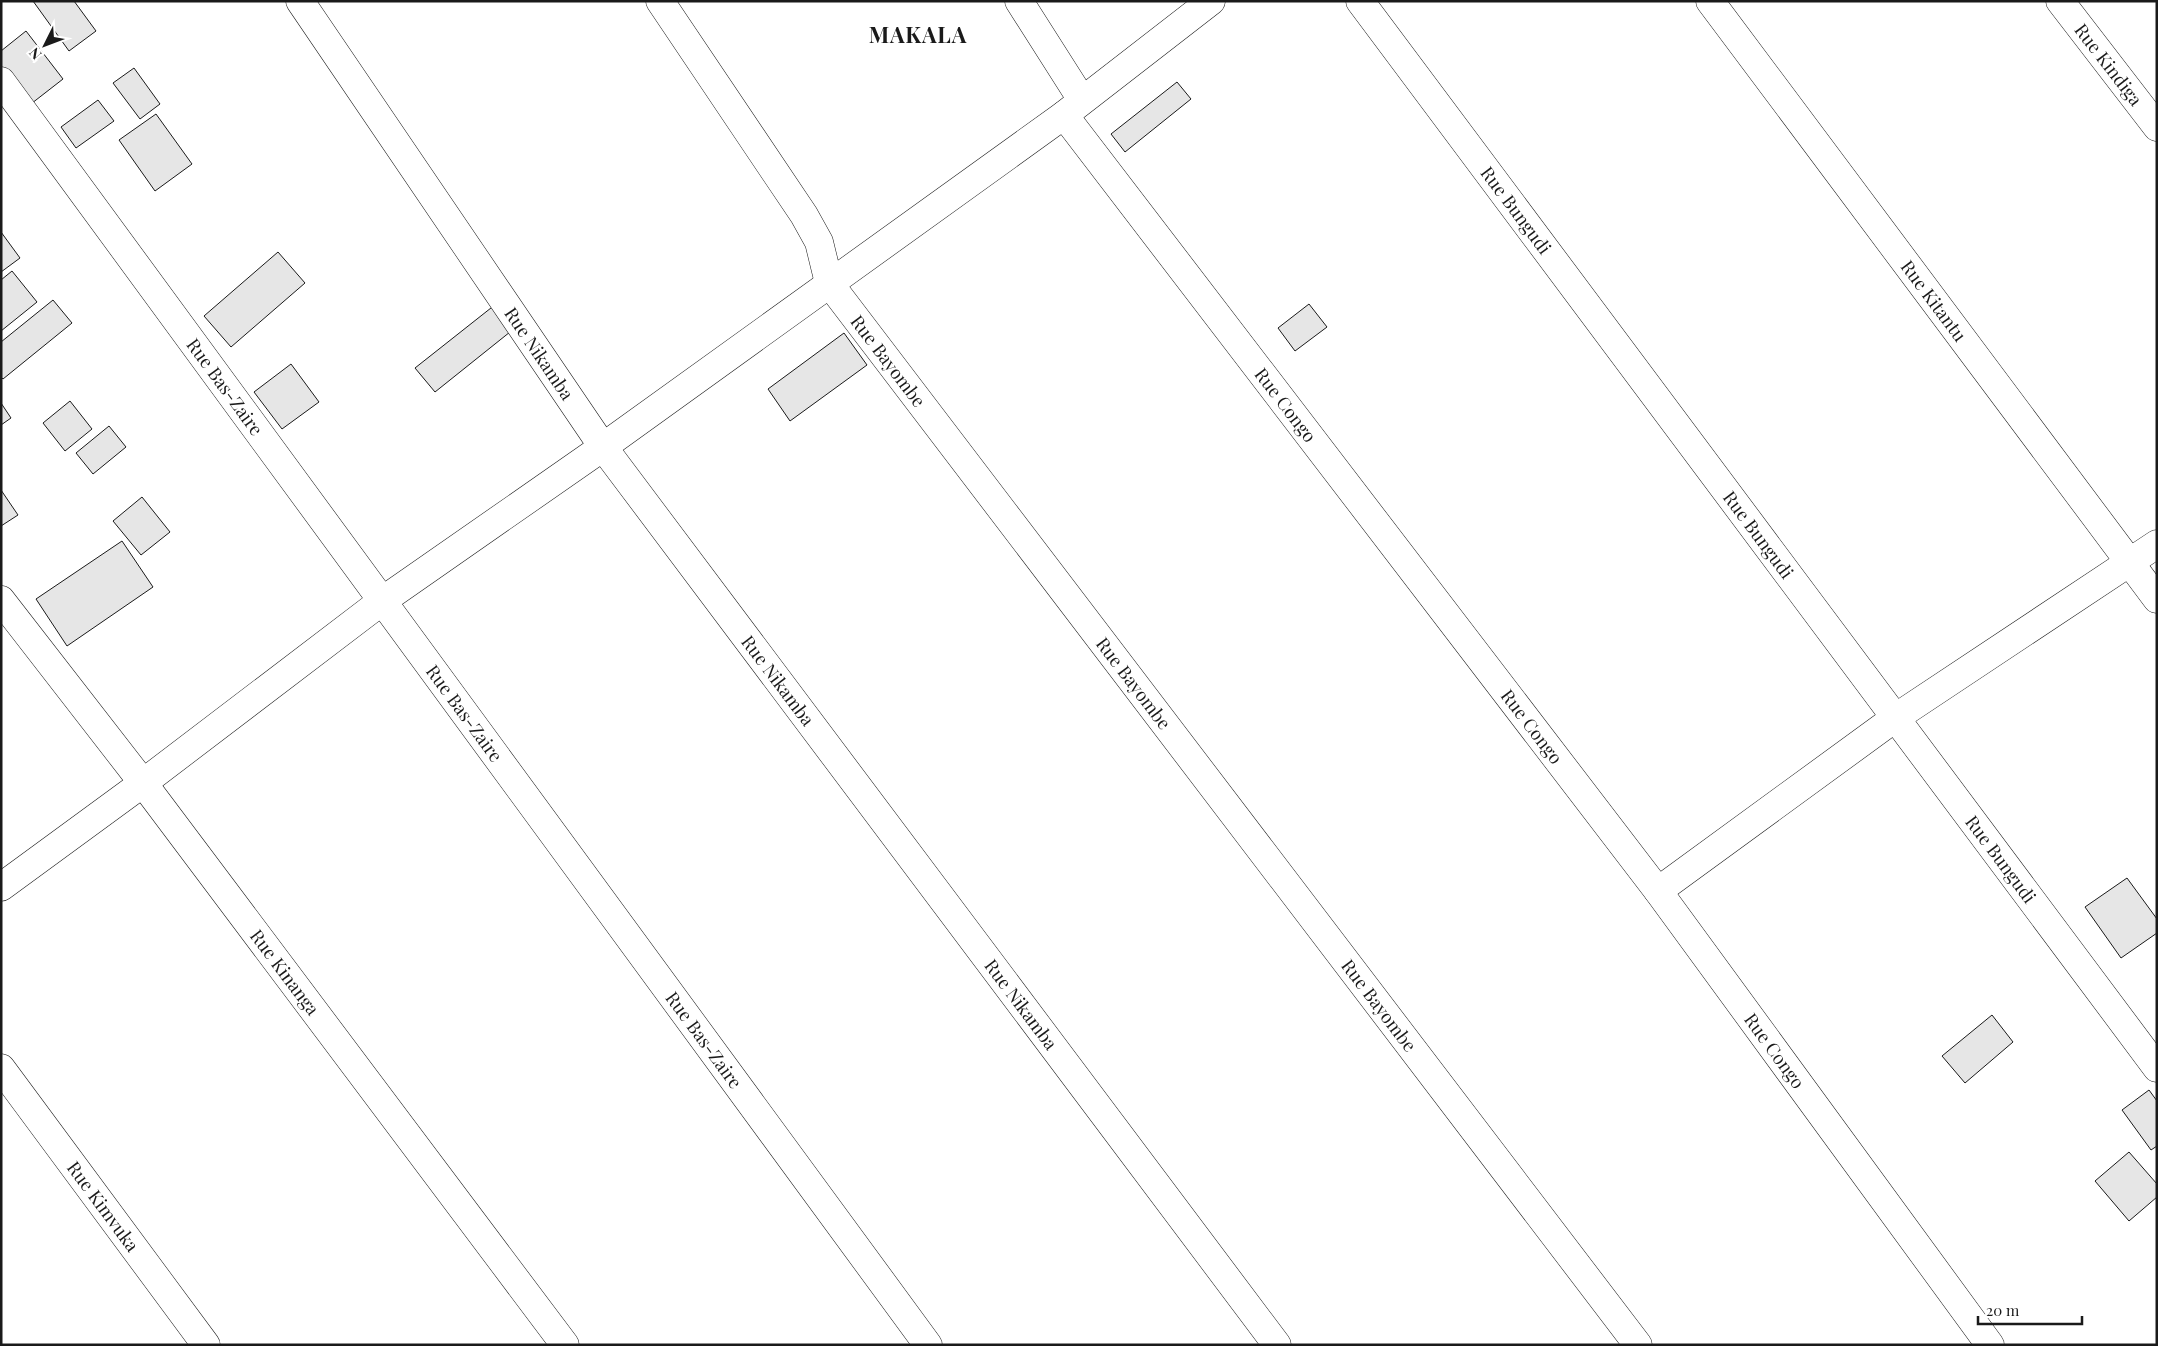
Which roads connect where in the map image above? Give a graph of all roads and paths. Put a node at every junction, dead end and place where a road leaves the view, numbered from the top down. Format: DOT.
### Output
graph roads {
  1 [pos="300,1"];
  2 [pos="660,1"];
  3 [pos="1020,1"];
  4 [pos="1211,1"];
  5 [pos="1360,1"];
  6 [pos="1710,1"];
  7 [pos="2060,1"];
  8 [pos="1,81"];
  9 [pos="1073,108"];
  10 [pos="2157,127"];
  11 [pos="829,283"];
  12 [pos="603,447"];
  13 [pos="2157,544"];
  14 [pos="2130,563"];
  15 [pos="2157,599"];
  16 [pos="1,600"];
  17 [pos="382,601"];
  18 [pos="1895,718"];
  19 [pos="143,783"];
  20 [pos="1,887"];
  21 [pos="1658,891"];
  22 [pos="1,1068"];
  23 [pos="2157,1068"];
  24 [pos="206,1345"];
  25 [pos="565,1345"];
  26 [pos="928,1345"];
  27 [pos="1277,1345"];
  28 [pos="1638,1345"];
  29 [pos="1990,1345"];
  1 -- 12 [label="street, Rue Nikamba"];
  2 -- 11 [label="street, Rue Bayombe"];
  3 -- 9 [label="street, Rue Congo"];
  4 -- 9 [label="street"];
  5 -- 18 [label="street, Rue Bungudi"];
  6 -- 14 [label="street, Rue Kitantu"];
  7 -- 10 [label="street, Rue Kindiga"];
  8 -- 17 [label="street, Rue Bas-Zaire"];
  9 -- 11 [label="street"];
  9 -- 21 [label="street, Rue Congo"];
  11 -- 12 [label="street"];
  11 -- 28 [label="street, Rue Bayombe"];
  12 -- 17 [label="street"];
  12 -- 27 [label="street, Rue Nikamba"];
  13 -- 14 [label="street"];
  14 -- 15 [label="street, Rue Kitantu"];
  14 -- 18 [label="street"];
  16 -- 19 [label="street, Rue Kinanga"];
  17 -- 19 [label="street"];
  17 -- 26 [label="street, Rue Bas-Zaire"];
  18 -- 21 [label="street"];
  18 -- 23 [label="street, Rue Bungudi"];
  19 -- 20 [label="street"];
  19 -- 25 [label="street, Rue Kinanga"];
  21 -- 29 [label="street, Rue Congo"];
  22 -- 24 [label="street, Rue Kimvuka"];
}
